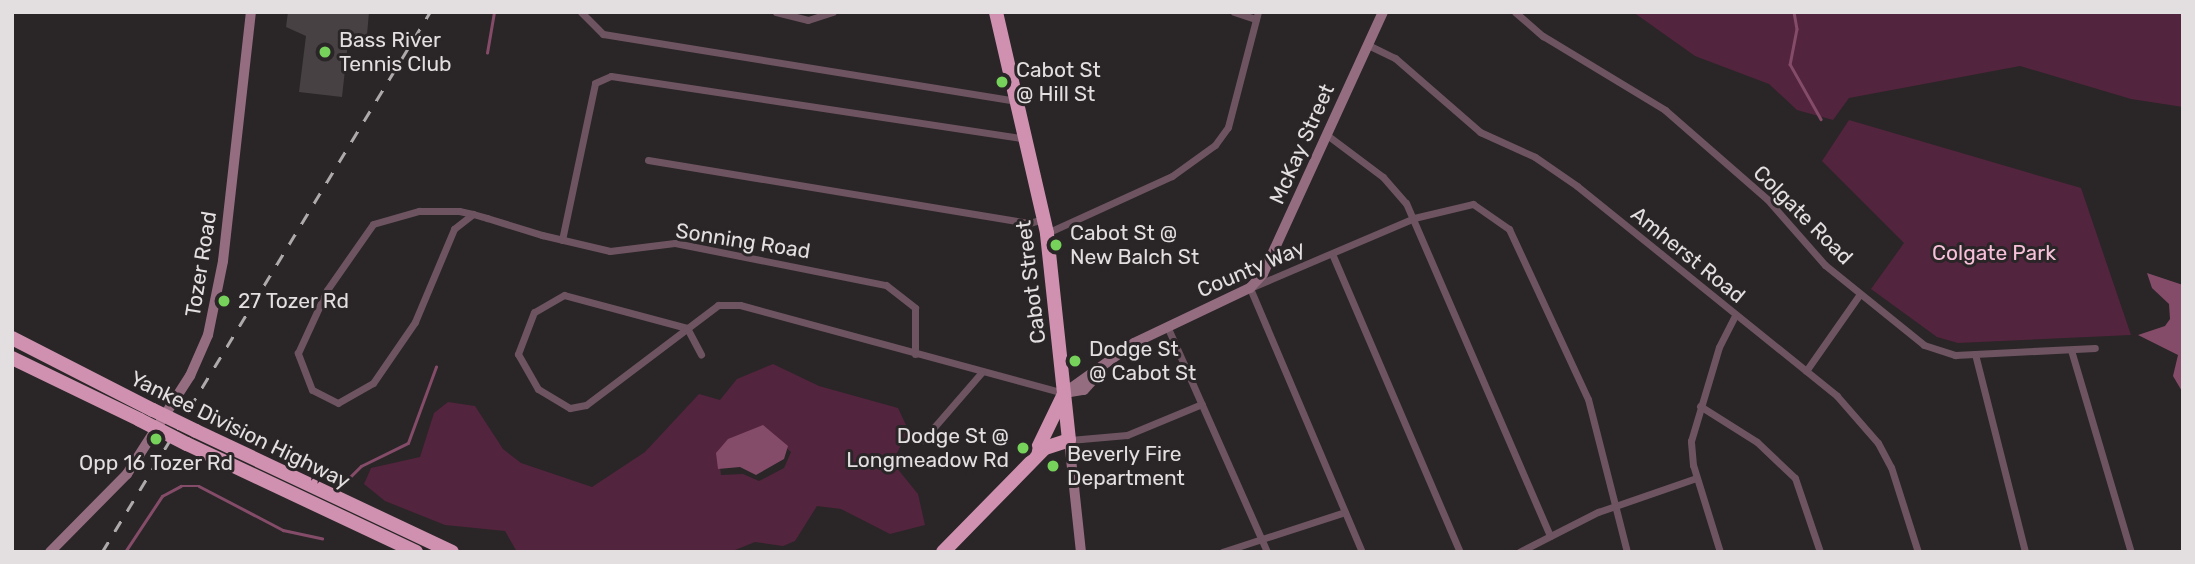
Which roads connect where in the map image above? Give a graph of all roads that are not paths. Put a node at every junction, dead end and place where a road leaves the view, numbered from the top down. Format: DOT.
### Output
graph roads {
  1 [pos="251,12"];
  2 [pos="581,12"];
  3 [pos="776,12"];
  4 [pos="832,12"];
  5 [pos="996,12"];
  6 [pos="1234,12"];
  7 [pos="1383,12"];
  8 [pos="1515,12"];
  9 [pos="1257,15"];
  10 [pos="1368,45"];
  11 [pos="1018,101"];
  12 [pos="1327,135"];
  13 [pos="1027,140"];
  14 [pos="648,160"];
  15 [pos="473,214"];
  16 [pos="1414,218"];
  17 [pos="1046,226"];
  18 [pos="562,240"];
  19 [pos="1333,256"];
  20 [pos="1250,288"];
  21 [pos="1860,295"];
  22 [pos="1735,315"];
  23 [pos="1167,326"];
  24 [pos="687,328"];
  25 [pos="12,338"];
  26 [pos="2095,348"];
  27 [pos="2071,350"];
  28 [pos="701,354"];
  29 [pos="915,354"];
  30 [pos="1975,354"];
  31 [pos="12,358"];
  32 [pos="12,366"];
  33 [pos="1806,371"];
  34 [pos="981,373"];
  35 [pos="1064,393"];
  36 [pos="1202,404"];
  37 [pos="1700,406"];
  38 [pos="140,420"];
  39 [pos="192,437"];
  40 [pos="923,440"];
  41 [pos="1069,440"];
  42 [pos="1030,461"];
  43 [pos="1696,478"];
  44 [pos="1616,506"];
  45 [pos="1345,512"];
  46 [pos="1550,536"];
  47 [pos="1262,540"];
  48 [pos="50,552"];
  49 [pos="416,552"];
  50 [pos="452,552"];
  51 [pos="943,552"];
  52 [pos="1081,552"];
  53 [pos="1222,552"];
  54 [pos="1267,552"];
  55 [pos="1362,552"];
  56 [pos="1460,552"];
  57 [pos="1519,552"];
  58 [pos="1627,552"];
  59 [pos="1720,552"];
  60 [pos="1820,552"];
  61 [pos="1919,552"];
  62 [pos="2025,552"];
  63 [pos="2131,552"];
  1 -- 48 [label="main road, Tozer Road"];
  2 -- 11 [label="street"];
  3 -- 4 [label="street"];
  5 -- 11 [label="highway, Cabot Street"];
  6 -- 9 [label="street"];
  7 -- 10 [label="main road, McKay Street"];
  8 -- 21 [label="street, Colgate Road"];
  9 -- 17 [label="street"];
  10 -- 12 [label="main road, McKay Street"];
  10 -- 22 [label="street, Amherst Road"];
  11 -- 13 [label="highway, Cabot Street"];
  12 -- 16 [label="street"];
  12 -- 20 [label="main road, McKay Street"];
  13 -- 17 [label="highway, Cabot Street"];
  13 -- 18 [label="street"];
  14 -- 17 [label="street"];
  15 -- 15 [label="street, Sonning Road"];
  15 -- 18 [label="street, Sonning Road"];
  16 -- 19 [label="street, County Way"];
  16 -- 44 [label="street, County Way"];
  16 -- 46 [label="street"];
  17 -- 35 [label="highway, Cabot Street"];
  18 -- 29 [label="street, Sonning Road"];
  19 -- 20 [label="street, County Way"];
  19 -- 56 [label="street"];
  20 -- 23 [label="main road, County Way"];
  20 -- 45 [label="street"];
  21 -- 30 [label="street, Colgate Road"];
  21 -- 33 [label="street"];
  22 -- 33 [label="street, Amherst Road"];
  22 -- 37 [label="street"];
  23 -- 35 [label="main road, County Way"];
  23 -- 36 [label="street"];
  24 -- 24 [label="street"];
  24 -- 28 [label="street"];
  24 -- 29 [label="street"];
  25 -- 39 [label="highway, Yankee Division Highway, bridge"];
  26 -- 27 [label="street, Colgate Road"];
  27 -- 30 [label="street, Colgate Road"];
  27 -- 63 [label="street"];
  29 -- 34 [label="street"];
  30 -- 62 [label="street"];
  31 -- 38 [label="highway, Yankee Division Highway"];
  32 -- 38 [label="highway"];
  33 -- 61 [label="street, Amherst Road"];
  34 -- 35 [label="street"];
  34 -- 40 [label="street"];
  35 -- 41 [label="highway, Cabot Street"];
  35 -- 42 [label="highway"];
  36 -- 41 [label="street"];
  36 -- 47 [label="street"];
  37 -- 43 [label="street"];
  37 -- 60 [label="street"];
  38 -- 39 [label="highway, Yankee Division Highway, bridge"];
  39 -- 49 [label="highway, Yankee Division Highway"];
  39 -- 50 [label="highway, Yankee Division Highway"];
  41 -- 42 [label="highway"];
  41 -- 52 [label="main road, Cabot Street"];
  42 -- 51 [label="highway"];
  43 -- 44 [label="street"];
  43 -- 59 [label="street"];
  44 -- 46 [label="street"];
  44 -- 58 [label="street, County Way"];
  45 -- 47 [label="street"];
  45 -- 55 [label="street"];
  46 -- 57 [label="street"];
  47 -- 53 [label="street"];
  47 -- 54 [label="street"];
}
